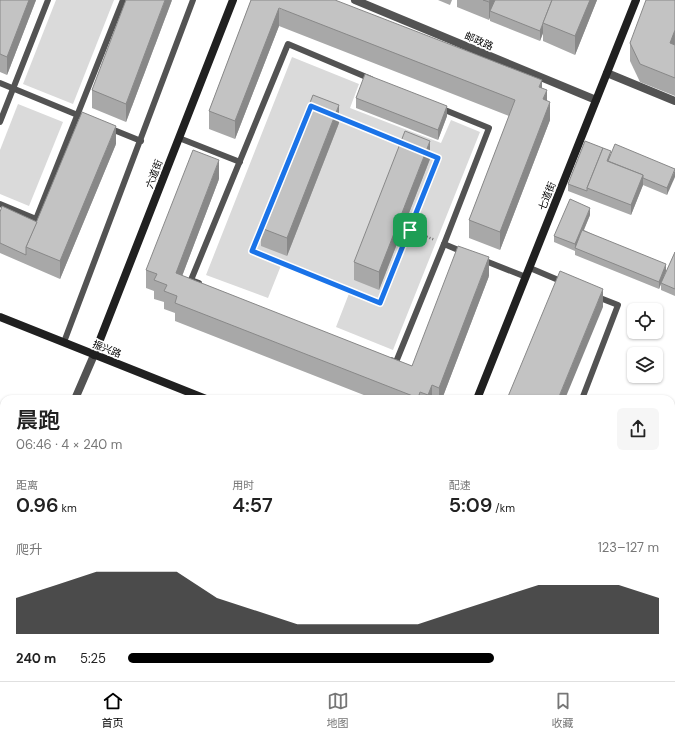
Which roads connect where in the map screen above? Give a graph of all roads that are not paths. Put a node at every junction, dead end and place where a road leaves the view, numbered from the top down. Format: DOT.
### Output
graph roads {
  1 [pos="48,0"];
  2 [pos="123,0"];
  3 [pos="193,0"];
  4 [pos="233,0"];
  5 [pos="355,0"];
  6 [pos="636,0"];
  7 [pos="607,73"];
  8 [pos="374,80"];
  9 [pos="0,83"];
  10 [pos="13,89"];
  11 [pos="596,100"];
  12 [pos="675,101"];
  13 [pos="431,104"];
  14 [pos="77,115"];
  15 [pos="84,118"];
  16 [pos="0,122"];
  17 [pos="105,127"];
  18 [pos="179,138"];
  19 [pos="141,141"];
  20 [pos="240,162"];
  21 [pos="0,204"];
  22 [pos="444,244"];
  23 [pos="467,253"];
  24 [pos="474,256"];
  25 [pos="530,268"];
  26 [pos="526,277"];
  27 [pos="566,283"];
  28 [pos="206,286"];
  29 [pos="588,293"];
  30 [pos="0,317"];
  31 [pos="64,342"];
  32 [pos="94,354"];
  33 [pos="381,356"];
  34 [pos="77,395"];
  35 [pos="196,395"];
  36 [pos="479,395"];
  37 [pos="584,395"];
  1 -- 10 [label="lane"];
  2 -- 14 [label="lane"];
  3 -- 19 [label="lane"];
  4 -- 18 [label="street, 六道街"];
  5 -- 11 [label="street, 邮政路"];
  6 -- 7 [label="street, 七道街"];
  7 -- 11 [label="street, 七道街"];
  7 -- 12 [label="street"];
  8 -- 20 [label="lane"];
  9 -- 10 [label="lane"];
  10 -- 14 [label="lane"];
  10 -- 16 [label="lane"];
  11 -- 25 [label="street, 七道街"];
  13 -- 22 [label="lane"];
  14 -- 15 [label="lane"];
  14 -- 21 [label="lane"];
  17 -- 19 [label="lane"];
  18 -- 20 [label="lane"];
  18 -- 32 [label="street, 六道街"];
  19 -- 31 [label="lane"];
  20 -- 28 [label="lane"];
  22 -- 23 [label="lane"];
  22 -- 33 [label="lane"];
  24 -- 26 [label="lane"];
  25 -- 26 [label="street, 七道街"];
  25 -- 27 [label="lane"];
  26 -- 36 [label="street, 七道街"];
  29 -- 37 [label="lane"];
  30 -- 31 [label="street, 振兴路"];
  31 -- 32 [label="street, 振兴路"];
  32 -- 34 [label="street"];
  32 -- 35 [label="street, 振兴路"];
}
